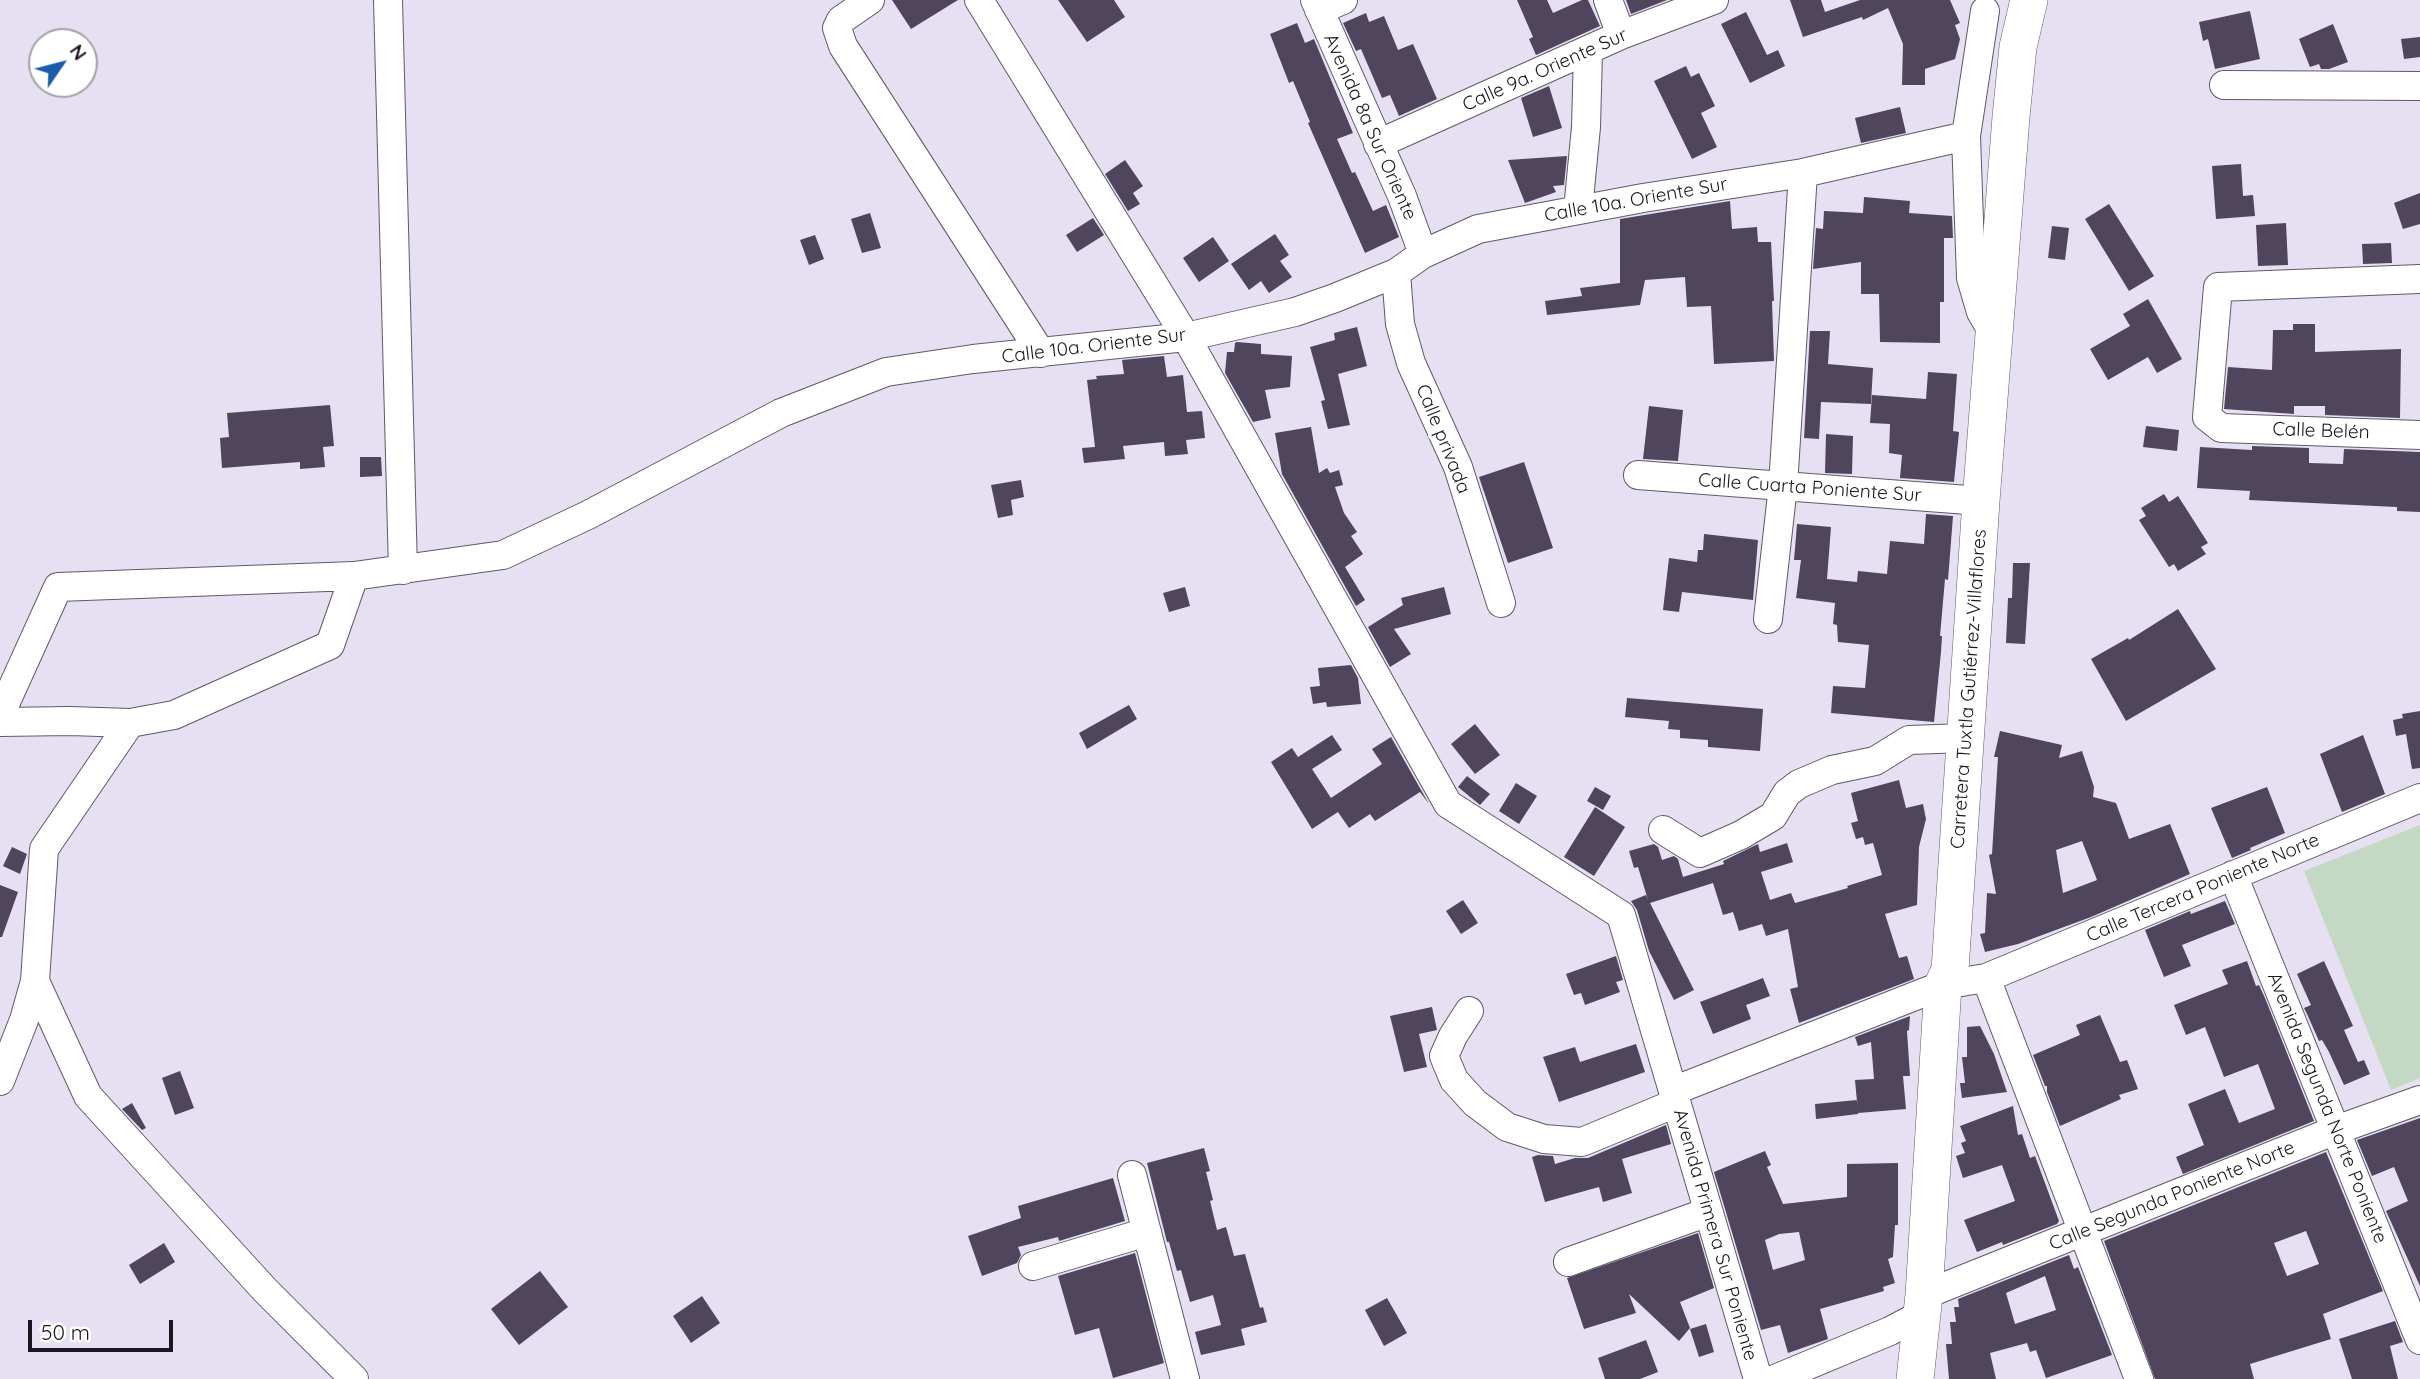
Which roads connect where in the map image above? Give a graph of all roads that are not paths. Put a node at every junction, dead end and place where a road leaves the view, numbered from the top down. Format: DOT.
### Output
graph roads {
  1 [pos="388,0"];
  2 [pos="870,0"];
  3 [pos="979,0"];
  4 [pos="1608,0"];
  5 [pos="1714,0"];
  6 [pos="2029,0"];
  7 [pos="1326,3"];
  8 [pos="1982,6"];
  9 [pos="1621,35"];
  10 [pos="2018,47"];
  11 [pos="1588,51"];
  12 [pos="2224,85"];
  13 [pos="2420,86"];
  14 [pos="1966,136"];
  15 [pos="1378,144"];
  16 [pos="1803,173"];
  17 [pos="1578,210"];
  18 [pos="1423,254"];
  19 [pos="1396,273"];
  20 [pos="2420,279"];
  21 [pos="1995,336"];
  22 [pos="1186,337"];
  23 [pos="1041,353"];
  24 [pos="2420,435"];
  25 [pos="1638,475"];
  26 [pos="1783,486"];
  27 [pos="1981,501"];
  28 [pos="403,570"];
  29 [pos="354,576"];
  30 [pos="1501,603"];
  31 [pos="1768,619"];
  32 [pos="0,715"];
  33 [pos="0,722"];
  34 [pos="130,723"];
  35 [pos="1966,738"];
  36 [pos="2420,798"];
  37 [pos="1663,830"];
  38 [pos="2234,875"];
  39 [pos="1986,978"];
  40 [pos="35,981"];
  41 [pos="1943,985"];
  42 [pos="1469,1011"];
  43 [pos="0,1081"];
  44 [pos="1675,1097"];
  45 [pos="2420,1100"];
  46 [pos="2336,1130"];
  47 [pos="1132,1175"];
  48 [pos="1708,1212"];
  49 [pos="1147,1232"];
  50 [pos="2082,1233"];
  51 [pos="1568,1262"];
  52 [pos="1033,1266"];
  53 [pos="1923,1304"];
  54 [pos="2420,1340"];
  55 [pos="354,1379"];
  56 [pos="1185,1379"];
  57 [pos="1758,1379"];
  58 [pos="1775,1379"];
  59 [pos="1915,1379"];
  60 [pos="2139,1379"];
  1 -- 28 [label="street"];
  2 -- 23 [label="street"];
  3 -- 22 [label="street, Avenida Primera Sur Poniente"];
  4 -- 9 [label="street"];
  5 -- 9 [label="street, Calle 9a. Oriente Sur"];
  6 -- 10 [label="main road, Carretera Tuxtla Gutiérrez-Villaflores"];
  7 -- 15 [label="street, Avenida 8a Sur Oriente"];
  8 -- 10 [label="street"];
  8 -- 14 [label="street"];
  9 -- 11 [label="street, Calle 9a. Oriente Sur"];
  10 -- 21 [label="main road, Carretera Tuxtla Gutiérrez-Villaflores"];
  11 -- 15 [label="street, Calle 9a. Oriente Sur"];
  11 -- 17 [label="street"];
  12 -- 13 [label="street"];
  14 -- 16 [label="street, Calle 10a. Oriente Sur"];
  14 -- 21 [label="street"];
  15 -- 18 [label="street, Avenida 8a Sur Oriente"];
  16 -- 17 [label="street, Calle 10a. Oriente Sur"];
  16 -- 26 [label="street"];
  17 -- 18 [label="street, Calle 10a. Oriente Sur"];
  18 -- 19 [label="street, Calle 10a. Oriente Sur"];
  19 -- 22 [label="street, Calle 10a. Oriente Sur"];
  19 -- 30 [label="street, Calle privada"];
  20 -- 24 [label="street, Calle Belén"];
  21 -- 27 [label="main road, Carretera Tuxtla Gutiérrez-Villaflores"];
  22 -- 23 [label="street, Calle 10a. Oriente Sur"];
  22 -- 44 [label="street, Avenida Primera Sur Poniente"];
  23 -- 28 [label="street, Calle 10a. Oriente Sur"];
  25 -- 26 [label="street, Calle Cuarta Poniente Sur"];
  26 -- 27 [label="street, Calle Cuarta Poniente Sur"];
  26 -- 31 [label="street"];
  27 -- 35 [label="main road, Carretera Tuxtla Gutiérrez-Villaflores"];
  28 -- 29 [label="street, Calle 10a. Oriente Sur"];
  29 -- 32 [label="street, Calle 10a. Oriente Sur"];
  29 -- 34 [label="street"];
  33 -- 34 [label="street"];
  34 -- 40 [label="street"];
  35 -- 37 [label="street"];
  35 -- 41 [label="main road, Carretera Tuxtla Gutiérrez-Villaflores"];
  36 -- 38 [label="street, Calle Tercera Poniente Norte"];
  38 -- 39 [label="street, Calle Tercera Poniente Norte"];
  38 -- 46 [label="street, Avenida Segunda Norte Poniente"];
  39 -- 41 [label="street, Calle Tercera Poniente Norte"];
  39 -- 50 [label="street"];
  40 -- 43 [label="street"];
  40 -- 55 [label="street"];
  41 -- 44 [label="street, Calle Tercera Poniente Norte"];
  41 -- 53 [label="main road, Carretera Tuxtla Gutiérrez-Villaflores"];
  42 -- 44 [label="street, Calle Tercera Poniente Norte"];
  44 -- 48 [label="street, Avenida Primera Sur Poniente"];
  45 -- 46 [label="street, Calle Segunda Poniente Norte"];
  46 -- 50 [label="street, Calle Segunda Poniente Norte"];
  46 -- 54 [label="street, Avenida Segunda Norte Poniente"];
  47 -- 49 [label="street"];
  48 -- 51 [label="street"];
  48 -- 57 [label="street, Avenida Primera Sur Poniente"];
  49 -- 52 [label="street"];
  49 -- 56 [label="street"];
  50 -- 53 [label="street, Calle Segunda Poniente Norte"];
  50 -- 60 [label="street"];
  53 -- 58 [label="street, Calle Segunda Poniente Norte"];
  53 -- 59 [label="main road, Carretera Tuxtla Gutiérrez-Villaflores"];
}
